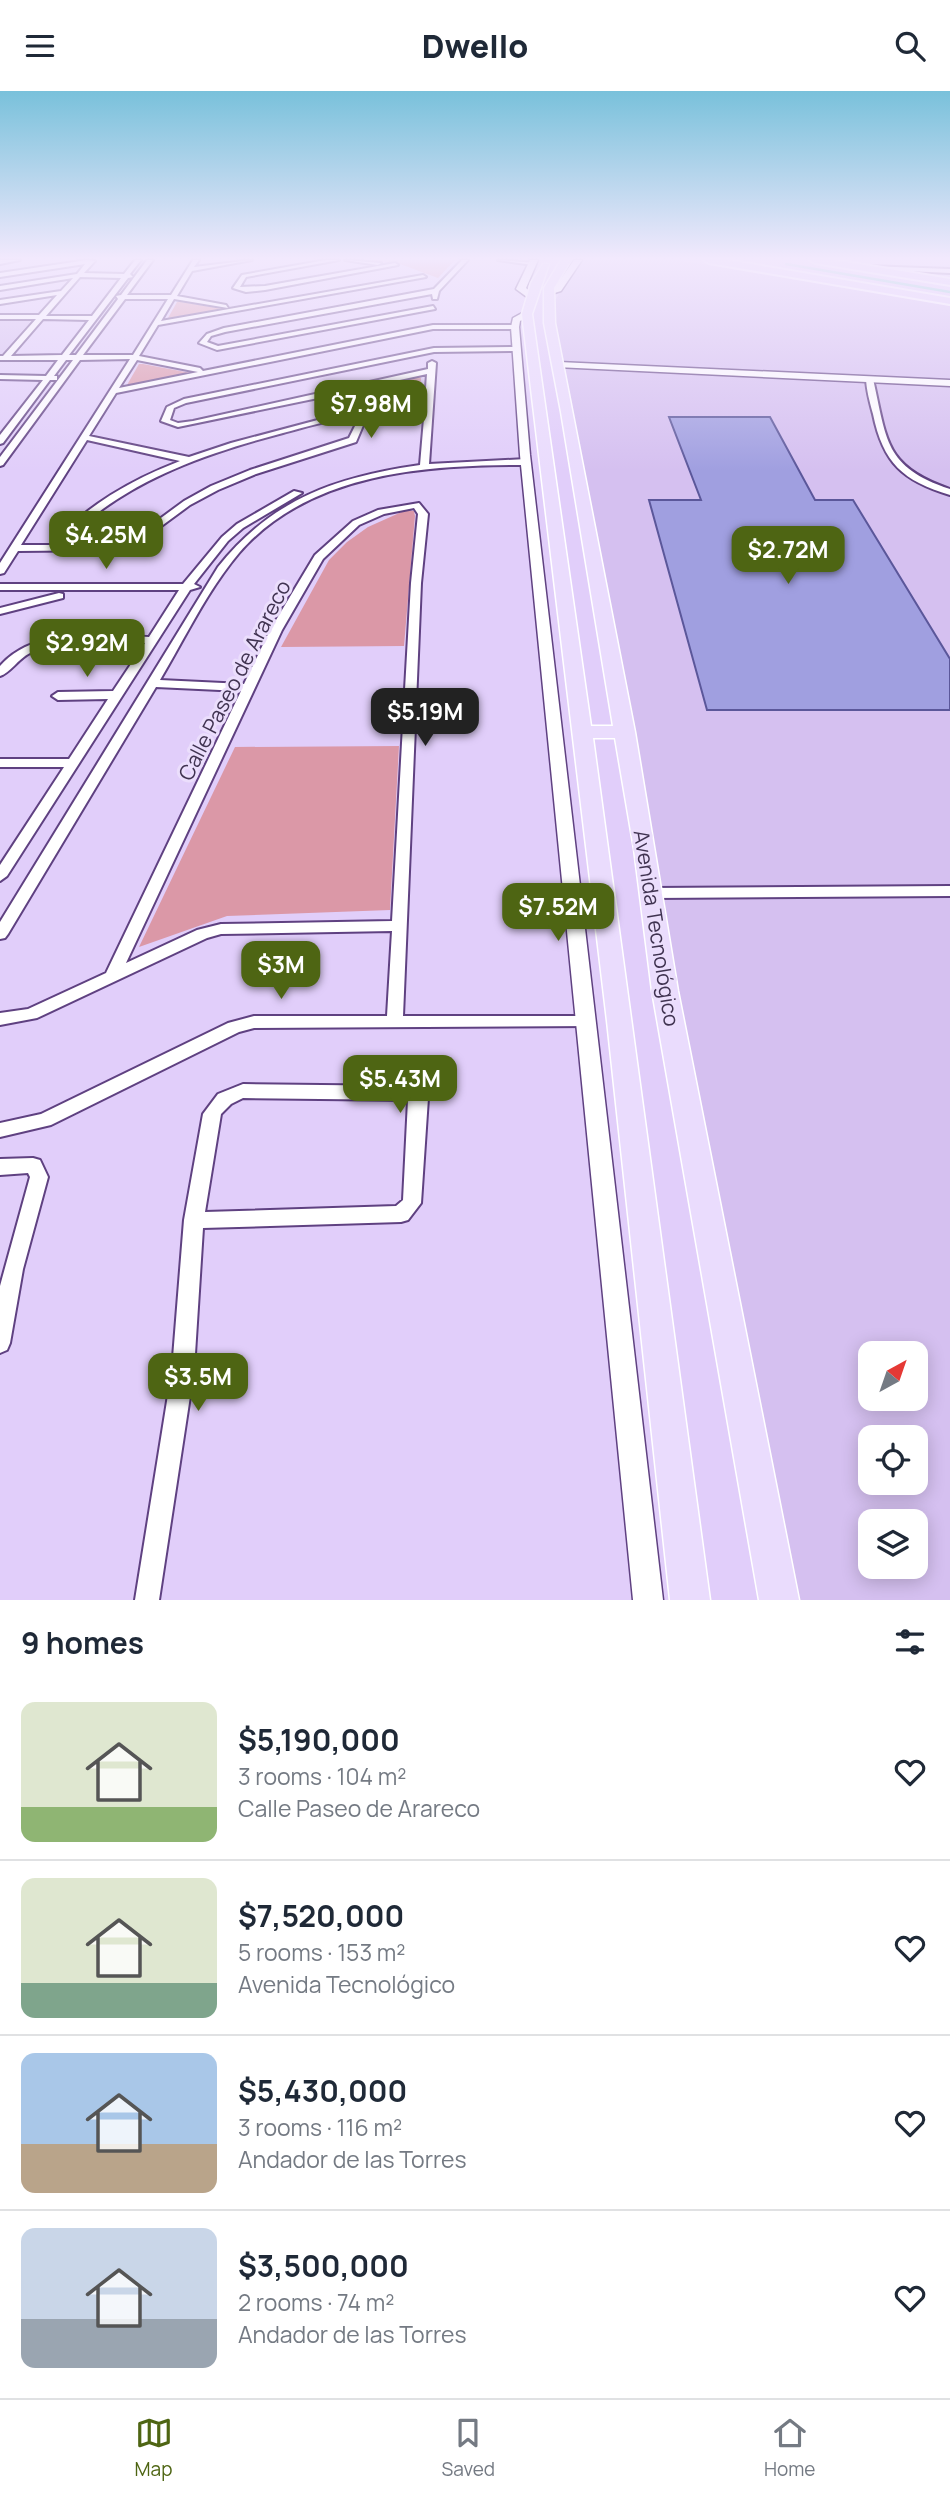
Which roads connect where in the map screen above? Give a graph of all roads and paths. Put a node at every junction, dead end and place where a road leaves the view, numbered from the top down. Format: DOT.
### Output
graph roads {
  1 [pos="30,330"];
  2 [pos="84,330"];
  3 [pos="98,330"];
  4 [pos="151,330"];
  5 [pos="222,330"];
  6 [pos="245,330"];
  7 [pos="317,330"];
  8 [pos="416,330"];
  9 [pos="522,330"];
  10 [pos="533,330"];
  11 [pos="551,330"];
  12 [pos="360,335"];
  13 [pos="370,340"];
  14 [pos="237,345"];
  15 [pos="380,346"];
  16 [pos="515,349"];
  17 [pos="434,350"];
  18 [pos="390,351"];
  19 [pos="400,356"];
  20 [pos="135,357"];
  21 [pos="3,358"];
  22 [pos="65,358"];
  23 [pos="78,358"];
  24 [pos="559,367"];
  25 [pos="431,371"];
  26 [pos="208,372"];
  27 [pos="0,379"];
  28 [pos="48,380"];
  29 [pos="60,380"];
  30 [pos="869,381"];
  31 [pos="950,386"];
  32 [pos="114,391"];
  33 [pos="343,391"];
  34 [pos="217,395"];
  35 [pos="429,405"];
  36 [pos="208,420"];
  37 [pos="84,437"];
  38 [pos="0,441"];
  39 [pos="0,449"];
  40 [pos="11,449"];
  41 [pos="525,459"];
  42 [pos="189,460"];
  43 [pos="424,462"];
  44 [pos="0,463"];
  45 [pos="950,492"];
  46 [pos="15,548"];
  47 [pos="53,548"];
  48 [pos="0,571"];
  49 [pos="0,587"];
  50 [pos="185,590"];
  51 [pos="209,590"];
  52 [pos="0,596"];
  53 [pos="60,596"];
  54 [pos="0,611"];
  55 [pos="152,640"];
  56 [pos="0,673"];
  57 [pos="152,683"];
  58 [pos="248,688"];
  59 [pos="117,695"];
  60 [pos="58,696"];
  61 [pos="580,732"];
  62 [pos="625,732"];
  63 [pos="0,763"];
  64 [pos="72,763"];
  65 [pos="7,854"];
  66 [pos="0,876"];
  67 [pos="950,891"];
  68 [pos="653,893"];
  69 [pos="398,926"];
  70 [pos="0,934"];
  71 [pos="112,976"];
  72 [pos="0,1019"];
  73 [pos="396,1021"];
  74 [pos="587,1022"];
  75 [pos="0,1130"];
  76 [pos="0,1167"];
  77 [pos="194,1220"];
  78 [pos="0,1343"];
  79 [pos="147,1600"];
  80 [pos="648,1600"];
  81 [pos="690,1600"];
  82 [pos="779,1600"];
  1 -- 21 [label="street"];
  2 -- 22 [label="street"];
  3 -- 23 [label="street"];
  4 -- 20 [label="street"];
  5 -- 14 [label="street"];
  6 -- 14 [label="street"];
  7 -- 14 [label="street"];
  8 -- 13 [label="street"];
  9 -- 16 [label="street"];
  10 -- 61 [label="main road"];
  11 -- 24 [label="main road, Avenida Tecnológico"];
  12 -- 13 [label="street"];
  13 -- 15 [label="street"];
  13 -- 26 [label="street"];
  16 -- 17 [label="street"];
  16 -- 41 [label="street"];
  17 -- 19 [label="street"];
  17 -- 25 [label="street"];
  18 -- 19 [label="street"];
  19 -- 34 [label="street"];
  20 -- 23 [label="street"];
  20 -- 26 [label="street"];
  20 -- 32 [label="street"];
  21 -- 22 [label="street"];
  22 -- 23 [label="street"];
  22 -- 28 [label="street"];
  23 -- 29 [label="street"];
  24 -- 30 [label="street"];
  24 -- 62 [label="main road, Avenida Tecnológico"];
  25 -- 33 [label="street"];
  25 -- 35 [label="street"];
  26 -- 32 [label="street"];
  27 -- 28 [label="street"];
  28 -- 29 [label="street"];
  28 -- 38 [label="street"];
  29 -- 40 [label="street"];
  30 -- 31 [label="street"];
  30 -- 45 [label="street"];
  32 -- 37 [label="street"];
  33 -- 35 [label="street"];
  33 -- 36 [label="street"];
  34 -- 36 [label="street"];
  34 -- 36 [label="street"];
  35 -- 43 [label="street"];
  37 -- 42 [label="street"];
  37 -- 46 [label="street"];
  39 -- 40 [label="street"];
  40 -- 44 [label="street"];
  41 -- 43 [label="street"];
  41 -- 74 [label="street"];
  42 -- 47 [label="street"];
  42 -- 47 [label="street"];
  43 -- 50 [label="street"];
  43 -- 51 [label="street"];
  46 -- 47 [label="street"];
  46 -- 48 [label="street"];
  49 -- 50 [label="street"];
  50 -- 51 [label="street"];
  50 -- 53 [label="street"];
  50 -- 55 [label="street"];
  51 -- 57 [label="street"];
  52 -- 53 [label="street"];
  53 -- 54 [label="street"];
  55 -- 56 [label="street"];
  55 -- 59 [label="street"];
  57 -- 58 [label="street"];
  57 -- 70 [label="street"];
  58 -- 69 [label="street, Calle Paseo de Arareco"];
  58 -- 71 [label="street, Calle Paseo de Arareco"];
  59 -- 60 [label="street"];
  59 -- 64 [label="street"];
  61 -- 62 [label="main road"];
  61 -- 81 [label="main road"];
  62 -- 68 [label="main road, Avenida Tecnológico"];
  63 -- 64 [label="street"];
  64 -- 65 [label="street"];
  65 -- 66 [label="street"];
  67 -- 68 [label="street"];
  68 -- 82 [label="main road, Avenida Tecnológico"];
  69 -- 71 [label="street"];
  69 -- 73 [label="street, Calle Paseo de Arareco"];
  71 -- 72 [label="street"];
  73 -- 74 [label="street"];
  73 -- 75 [label="street"];
  74 -- 80 [label="street"];
  76 -- 78 [label="street"];
  77 -- 77 [label="street"];
  77 -- 79 [label="street"];
}
